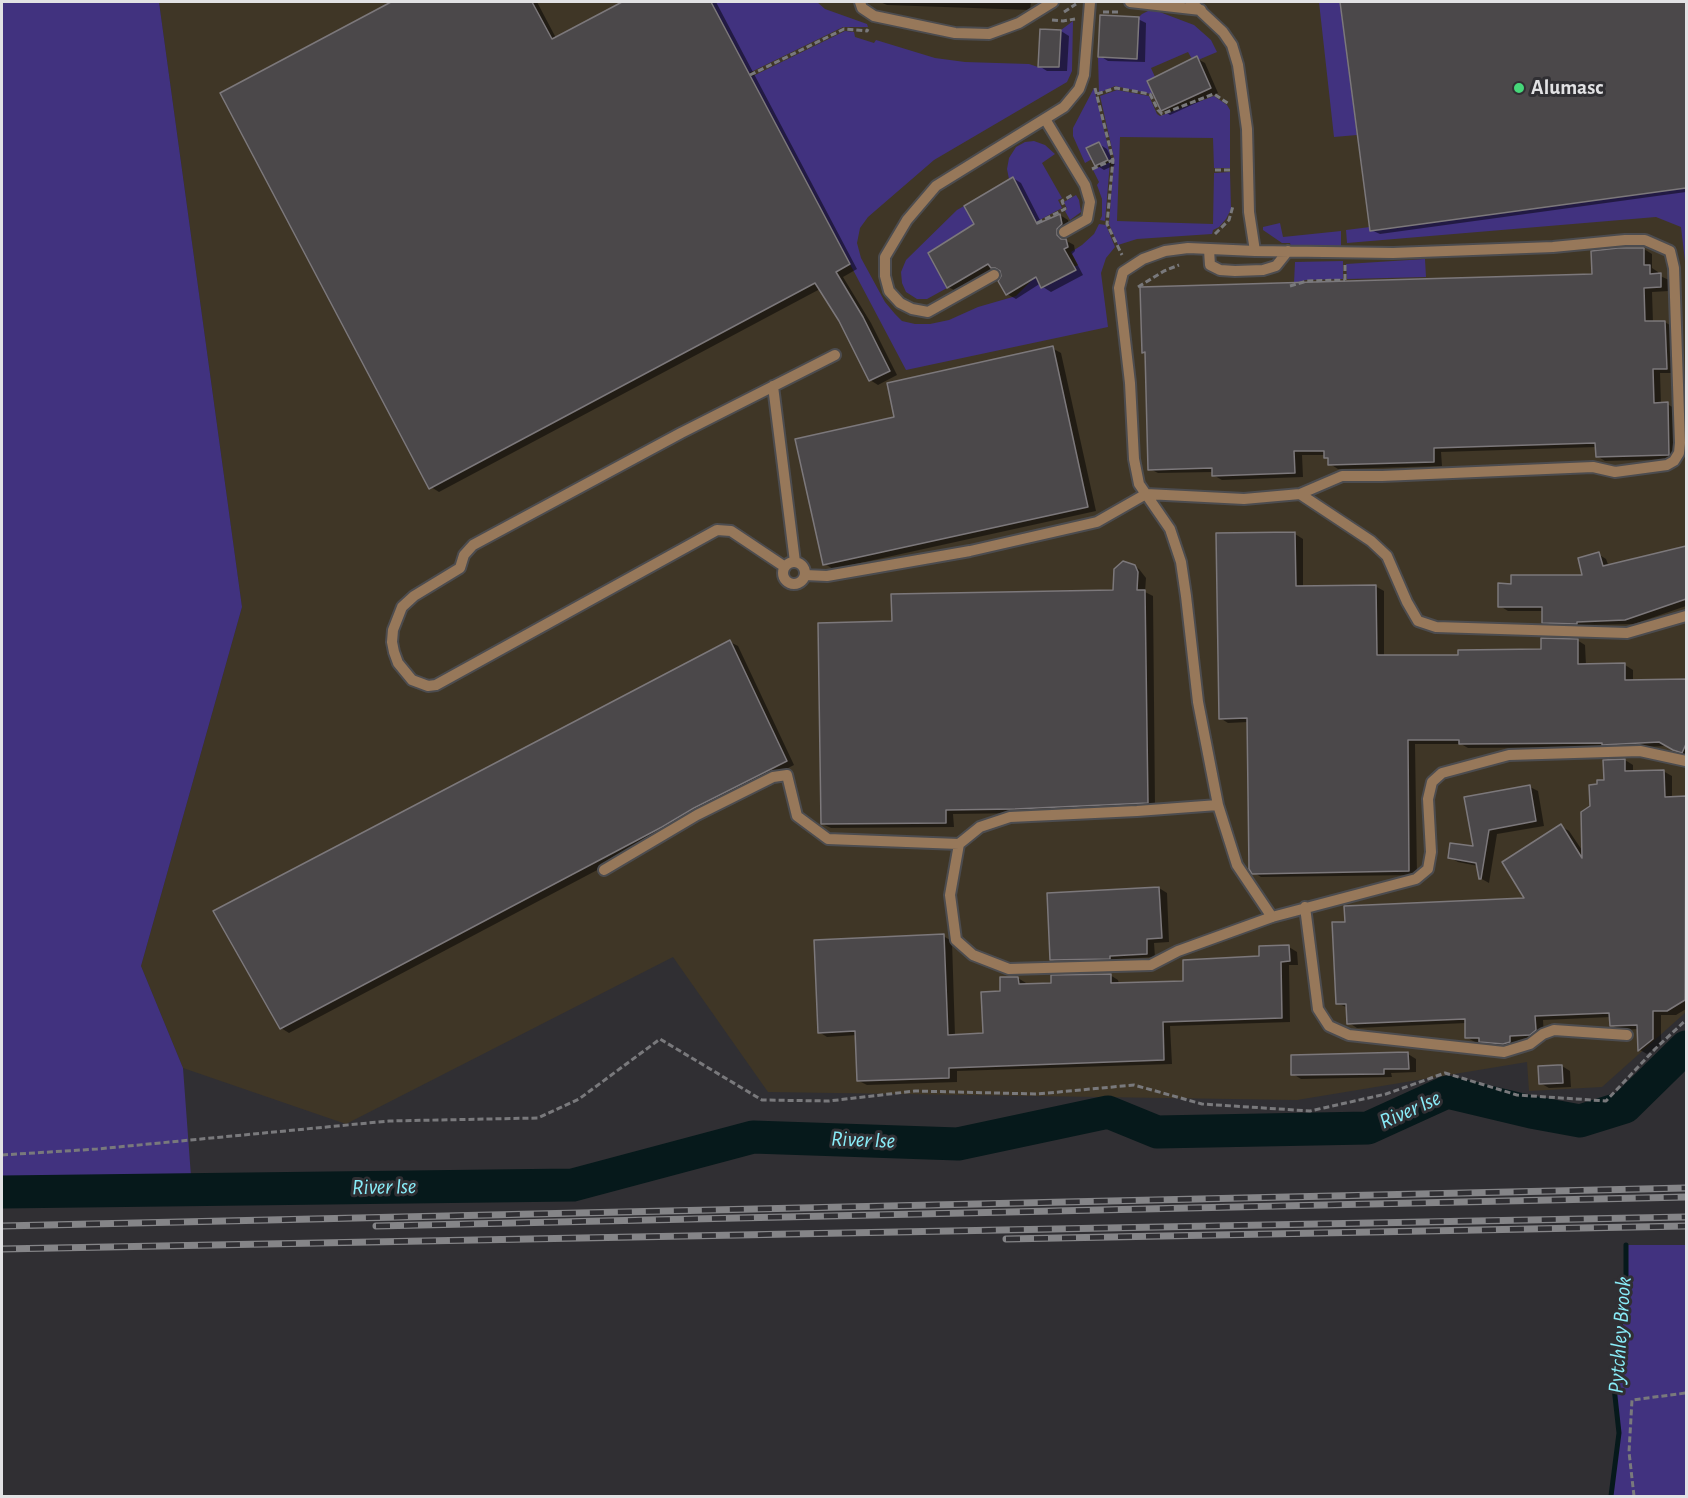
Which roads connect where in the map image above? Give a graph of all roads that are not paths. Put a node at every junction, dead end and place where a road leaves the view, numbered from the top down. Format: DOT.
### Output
graph roads {
  1 [pos="860,2"];
  2 [pos="1053,2"];
  3 [pos="1090,2"];
  4 [pos="1130,2"];
  5 [pos="1191,2"];
  6 [pos="1201,10"];
  7 [pos="1045,119"];
  8 [pos="1064,232"];
  9 [pos="1209,250"];
  10 [pos="1255,251"];
  11 [pos="1288,251"];
  12 [pos="994,275"];
  13 [pos="835,355"];
  14 [pos="773,387"];
  15 [pos="1146,494"];
  16 [pos="1300,494"];
  17 [pos="790,565"];
  18 [pos="805,575"];
  19 [pos="1686,616"];
  20 [pos="1686,761"];
  21 [pos="1218,805"];
  22 [pos="959,844"];
  23 [pos="604,870"];
  24 [pos="1305,907"];
  25 [pos="1272,917"];
  26 [pos="1627,1035"];
  1 -- 2 [label="lane"];
  3 -- 7 [label="lane"];
  4 -- 6 [label="lane"];
  5 -- 6 [label="lane"];
  6 -- 10 [label="lane"];
  7 -- 8 [label="lane"];
  7 -- 12 [label="lane"];
  9 -- 10 [label="lane"];
  9 -- 11 [label="lane"];
  9 -- 15 [label="lane"];
  10 -- 11 [label="lane"];
  11 -- 16 [label="lane"];
  13 -- 14 [label="lane"];
  14 -- 17 [label="lane"];
  14 -- 17 [label="lane"];
  15 -- 16 [label="lane"];
  15 -- 18 [label="lane"];
  15 -- 21 [label="lane"];
  16 -- 19 [label="lane"];
  17 -- 18 [label="lane"];
  17 -- 18 [label="lane"];
  20 -- 24 [label="lane"];
  21 -- 22 [label="lane"];
  21 -- 25 [label="lane"];
  22 -- 23 [label="lane"];
  22 -- 25 [label="lane"];
  24 -- 25 [label="lane"];
  24 -- 26 [label="lane"];
}
